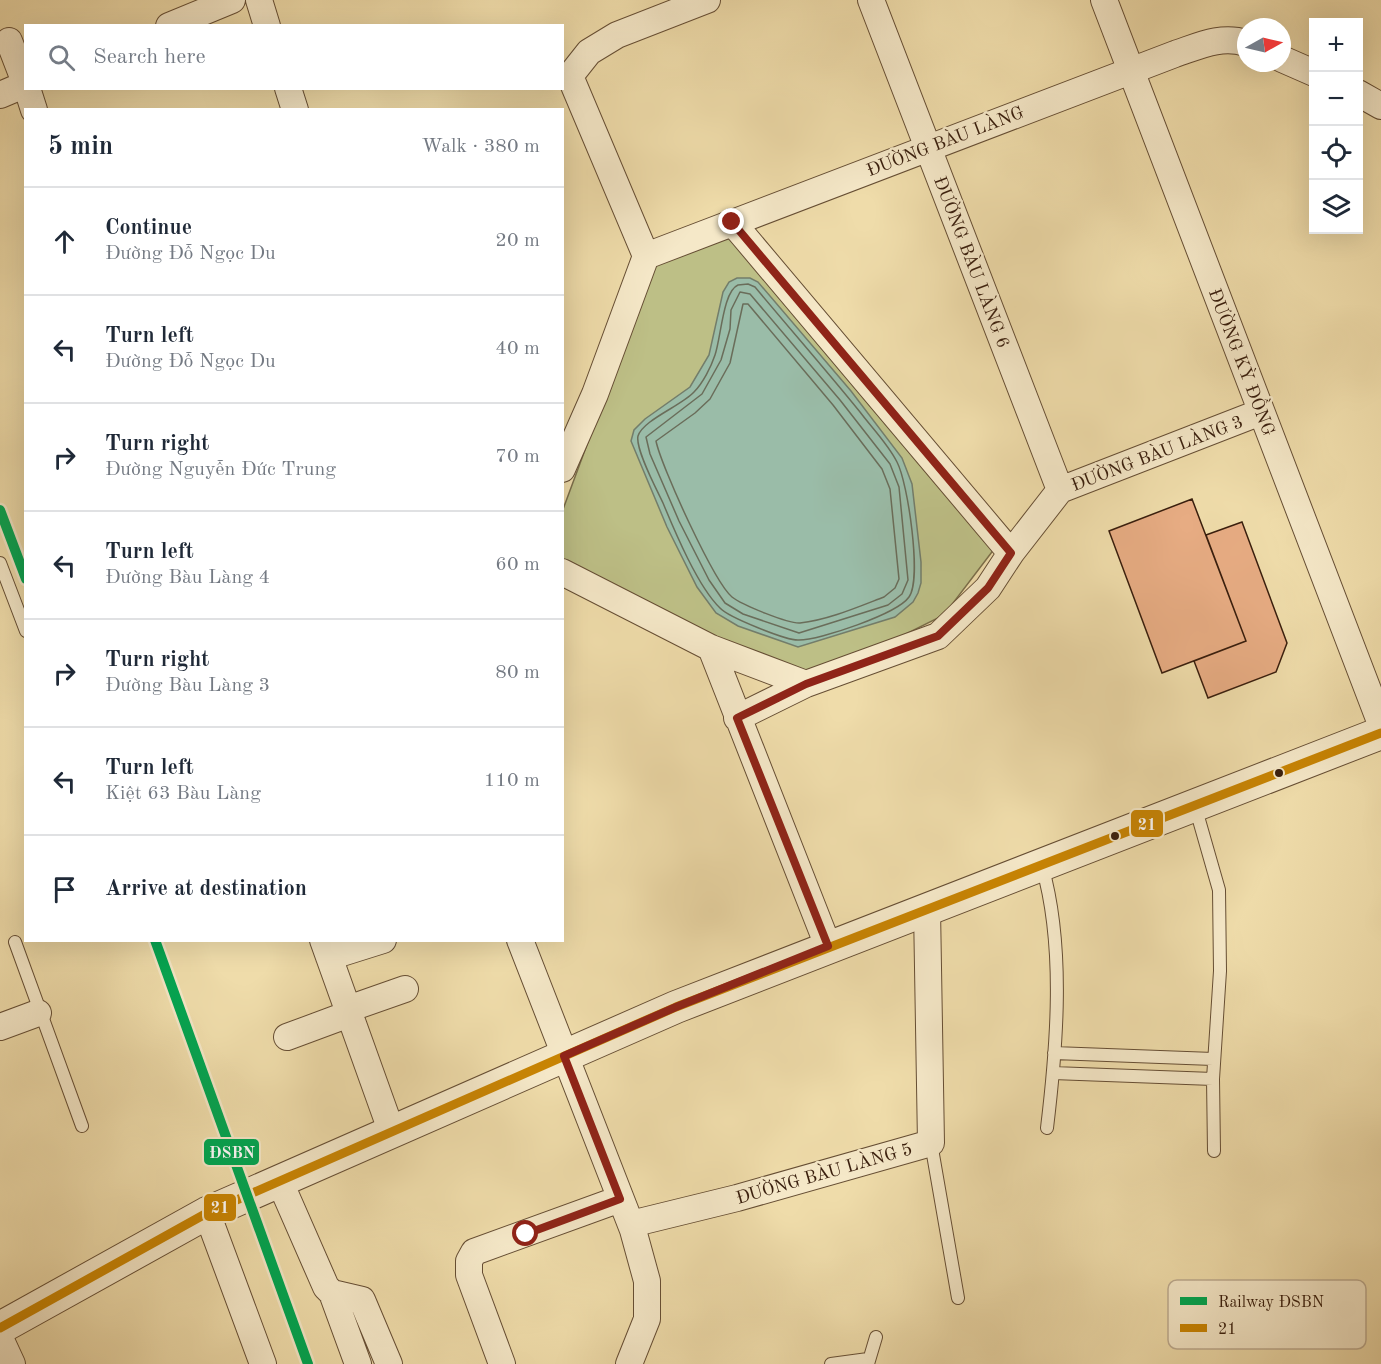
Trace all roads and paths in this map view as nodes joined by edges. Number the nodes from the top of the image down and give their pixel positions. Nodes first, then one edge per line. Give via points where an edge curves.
1 (232, 0) edge
2 (259, 0) edge
3 (707, 0) edge
4 (871, 0) edge
5 (1104, 0) edge
6 (174, 24) edge
7 (266, 24) edge
8 (1237, 40) edge
9 (9, 41) dead end
10 (1291, 63) edge
11 (1130, 70) junction
12 (1312, 72) edge
13 (24, 81) edge
14 (24, 87) edge
15 (27, 90) edge
16 (289, 90) edge
17 (0, 95) edge
18 (1363, 95) edge
19 (1381, 106) edge
20 (33, 108) edge
21 (295, 108) edge
22 (928, 149) junction
23 (732, 222) junction
24 (646, 256) junction
25 (1261, 412) junction
26 (564, 464) edge
27 (1060, 490) junction
28 (1011, 553) junction
29 (0, 563) edge
30 (564, 573) edge
31 (24, 626) edge
32 (711, 648) junction
33 (806, 684) junction
34 (737, 718) junction
35 (1381, 724) edge
36 (1381, 733) edge
37 (1195, 806) junction
38 (1042, 866) junction
39 (927, 909) junction
40 (15, 942) dead end
41 (370, 942) edge
42 (521, 942) edge
43 (828, 946) junction
44 (326, 949) edge
45 (405, 990) dead end
46 (349, 1012) junction
47 (38, 1013) junction
48 (0, 1028) edge
49 (287, 1037) dead end
50 (1054, 1053) junction
51 (564, 1056) junction
52 (1213, 1059) junction
53 (1053, 1073) junction
54 (1213, 1079) junction
55 (82, 1126) dead end
56 (1047, 1128) dead end
57 (391, 1130) junction
58 (931, 1143) junction
59 (1214, 1151) dead end
60 (280, 1182) junction
61 (620, 1199) junction
62 (207, 1213) junction
63 (630, 1224) junction
64 (332, 1293) junction
65 (957, 1298) dead end
66 (0, 1328) edge
67 (876, 1337) dead end
68 (0, 1338) edge
69 (868, 1361) edge
70 (12, 1364) edge
71 (263, 1364) edge
72 (358, 1364) edge
73 (389, 1364) edge
74 (502, 1364) edge
75 (629, 1364) edge
76 (831, 1364) edge

1 - 6 street
2 - 7 street
3 - 24 street via 617,35 589,52 570,76
4 - 22 street, ĐƯỜNG BÀU LÀNG 6
5 - 11 street, ĐƯỜNG KỲ ĐỒNG
8 - 11 street, ĐƯỜNG BÀU LÀNG via 1213,41
9 - 13 street
10 - 12 street
11 - 22 street, ĐƯỜNG BÀU LÀNG
11 - 25 street, ĐƯỜNG KỲ ĐỒNG
14 - 17 street
15 - 20 street
16 - 21 street
18 - 19 street
22 - 23 street, ĐƯỜNG BÀU LÀNG
22 - 27 street, ĐƯỜNG BÀU LÀNG 6
23 - 24 street, ĐƯỜNG BÀU LÀNG
23 - 28 street
24 - 26 street via 595,394
25 - 27 street, ĐƯỜNG BÀU LÀNG 3
25 - 35 street, ĐƯỜNG KỲ ĐỒNG
27 - 28 street, ĐƯỜNG BÀU LÀNG 3
28 - 33 street, ĐƯỜNG BÀU LÀNG 3 via 988,588 938,636
29 - 31 lane
30 - 32 street
32 - 33 street
32 - 34 street
33 - 34 street, ĐƯỜNG BÀU LÀNG 3
34 - 43 street
36 - 37 street
37 - 38 street
37 - 52 lane via 1219,890 1220,971
38 - 39 street
38 - 50 lane via 1052,898 1056,935
39 - 43 street
39 - 58 street, ĐƯỜNG BÀU LÀNG 5
40 - 47 lane
41 - 44 street
42 - 51 street
43 - 51 street
44 - 46 street
45 - 46 street
46 - 49 street
46 - 57 street
47 - 48 street
47 - 55 lane
50 - 52 lane
50 - 53 lane
51 - 57 street
51 - 61 street
52 - 54 lane
53 - 54 lane
53 - 56 lane
54 - 59 lane
57 - 60 street
58 - 63 street, ĐƯỜNG BÀU LÀNG 5
58 - 65 lane
60 - 62 street
60 - 64 street via 321,1279
61 - 63 street
61 - 74 street via 474,1252 469,1275
62 - 66 street
62 - 71 street
63 - 75 street via 647,1281 647,1319
64 - 72 street
64 - 73 street via 362,1300
67 - 69 lane
68 - 70 street
69 - 76 lane

